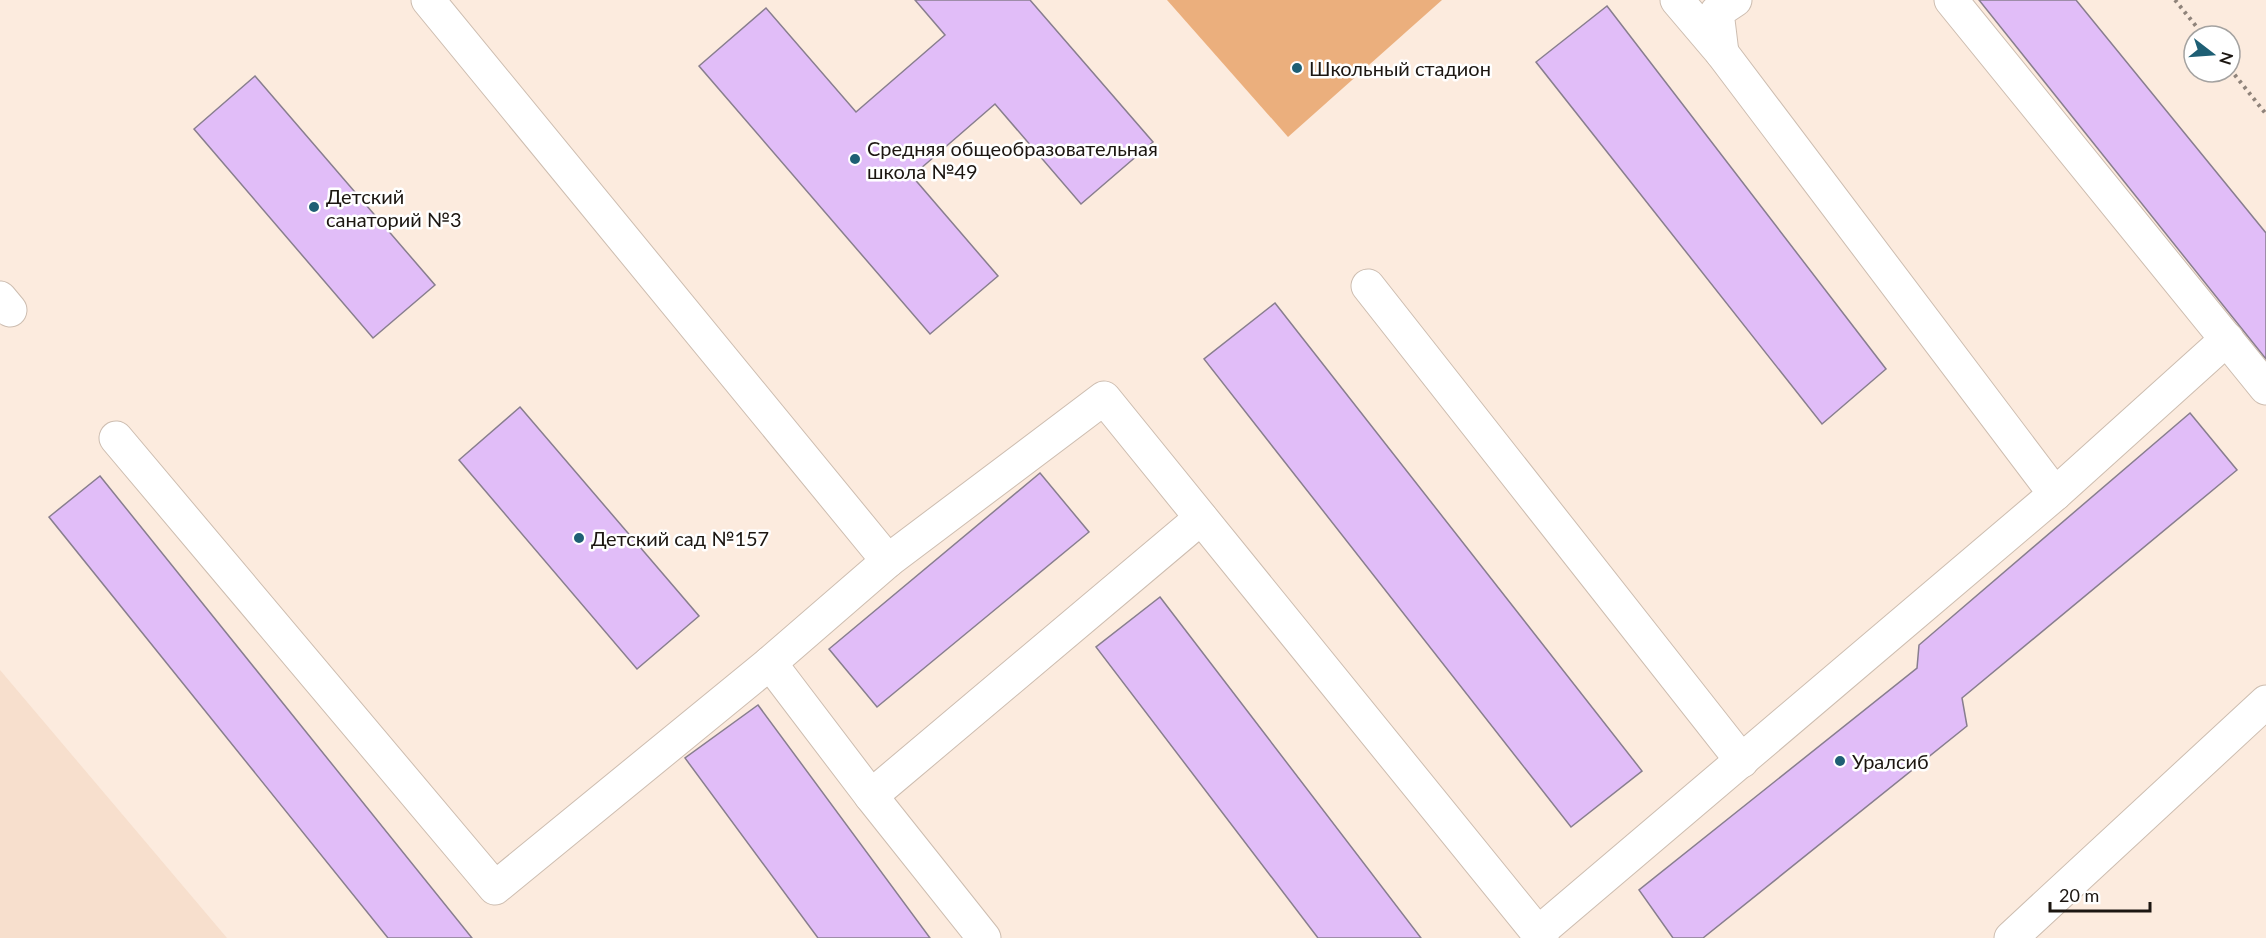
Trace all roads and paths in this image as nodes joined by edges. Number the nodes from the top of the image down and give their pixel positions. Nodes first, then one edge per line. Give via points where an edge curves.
1 (428, 0) edge
2 (1677, 0) edge
3 (1735, 0) edge
4 (1951, 0) edge
5 (2175, 0) edge
6 (2194, 24) edge
7 (1722, 53) junction
8 (2242, 84) edge
9 (2266, 114) edge
10 (1368, 286) dead end
11 (2227, 339) junction
12 (2266, 388) edge
13 (116, 438) dead end
14 (2055, 494) junction
15 (1202, 518) junction
16 (888, 561) junction
17 (770, 663) junction
18 (2266, 702) edge
19 (1742, 760) junction
20 (871, 796) junction
21 (1540, 936) edge
22 (984, 938) edge
23 (2011, 938) edge

1 - 16 street
2 - 7 street
3 - 7 street via 1717,12
4 - 11 street
5 - 6 path
7 - 14 street
8 - 9 path
10 - 19 street
11 - 12 street
11 - 14 street
13 - 17 street via 495,888
14 - 19 street
15 - 16 street via 1104,398
15 - 20 street
15 - 21 street
16 - 17 street
17 - 20 street
18 - 23 street
19 - 21 street
20 - 22 street

